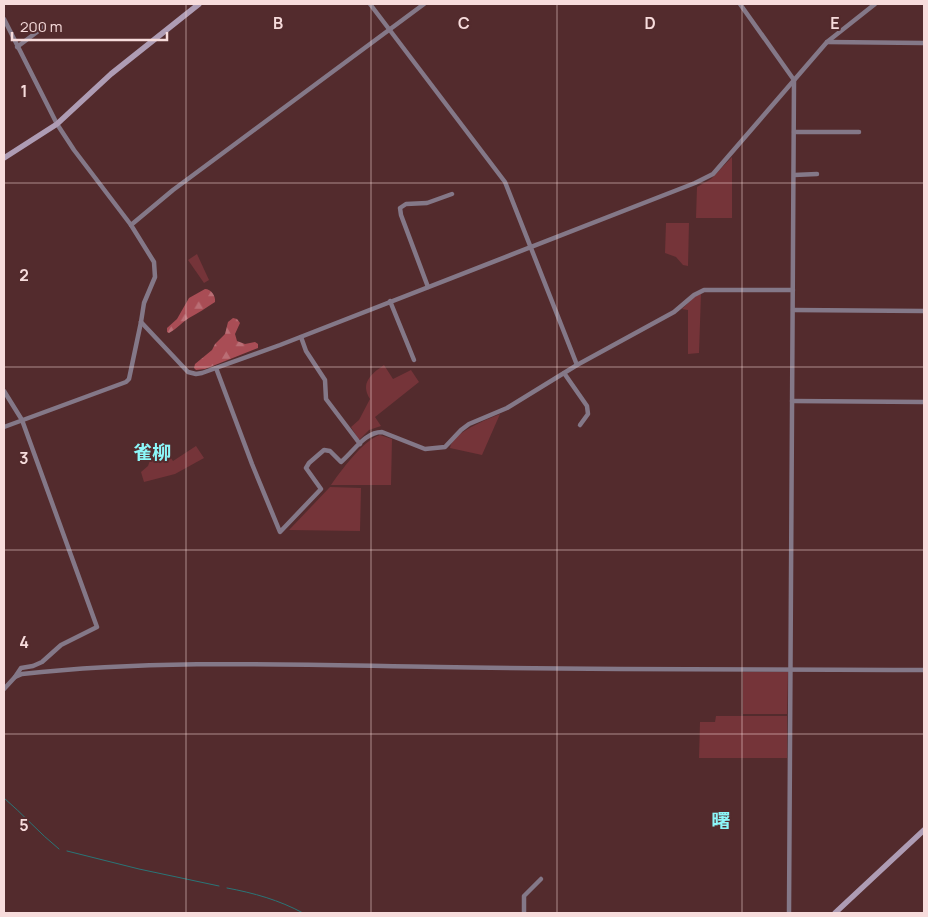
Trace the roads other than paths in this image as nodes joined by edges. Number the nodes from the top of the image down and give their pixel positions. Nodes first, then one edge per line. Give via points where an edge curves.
1 (199, 4) edge
2 (370, 4) edge
3 (424, 4) edge
4 (740, 4) edge
5 (875, 4) edge
6 (4, 19) edge
7 (45, 26) dead end
8 (390, 30) junction
9 (828, 42) junction
10 (924, 43) edge
11 (17, 47) junction
12 (794, 80) junction
13 (57, 124) junction
14 (794, 132) junction
15 (859, 132) dead end
16 (4, 158) edge
17 (818, 174) dead end
18 (794, 175) junction
19 (452, 194) dead end
20 (131, 225) junction
21 (530, 246) junction
22 (428, 286) junction
23 (793, 290) junction
24 (390, 301) junction
25 (793, 310) junction
26 (924, 311) edge
27 (141, 322) junction
28 (301, 337) junction
29 (414, 360) dead end
30 (577, 365) junction
31 (216, 368) junction
32 (564, 374) junction
33 (4, 391) edge
34 (792, 401) junction
35 (924, 402) edge
36 (22, 420) junction
37 (580, 425) dead end
38 (4, 427) edge
39 (360, 444) junction
40 (791, 668) junction
41 (924, 670) edge
42 (15, 677) junction
43 (4, 689) edge
44 (924, 830) edge
45 (541, 879) dead end
46 (524, 913) edge
47 (790, 913) edge
48 (836, 913) edge

1 - 13 street via 111,74
2 - 8 street
3 - 8 street
4 - 12 street
5 - 9 street
6 - 11 street
7 - 11 street
8 - 20 street
8 - 21 street via 505,182
9 - 10 street
9 - 12 street
11 - 13 street
12 - 14 street
12 - 21 street via 713,174
13 - 16 street
13 - 20 street
14 - 15 street
14 - 18 street
17 - 18 street
18 - 23 street
19 - 22 street via 427,204 406,204 400,208
20 - 27 street via 154,262 155,277 144,303
21 - 22 street
21 - 30 street
22 - 24 street
23 - 25 street
23 - 30 street via 704,290 674,312
24 - 28 street
24 - 29 street
25 - 26 street
25 - 34 street
27 - 31 street via 188,372 196,374
27 - 36 street via 126,382
28 - 31 street
28 - 39 street via 325,380 326,399
30 - 32 street
31 - 39 street via 280,532 321,490 306,471 309,463 328,449 341,462
32 - 37 street via 587,406 588,414
32 - 39 street via 507,408 469,424 445,447 425,449 382,432 369,435
33 - 36 street
34 - 35 street
34 - 40 street
36 - 38 street
36 - 42 street via 97,627 61,645 42,662 21,668
40 - 41 street
40 - 42 street via 228,664 55,670
40 - 47 street
42 - 43 street
44 - 48 street
45 - 46 street via 524,896

